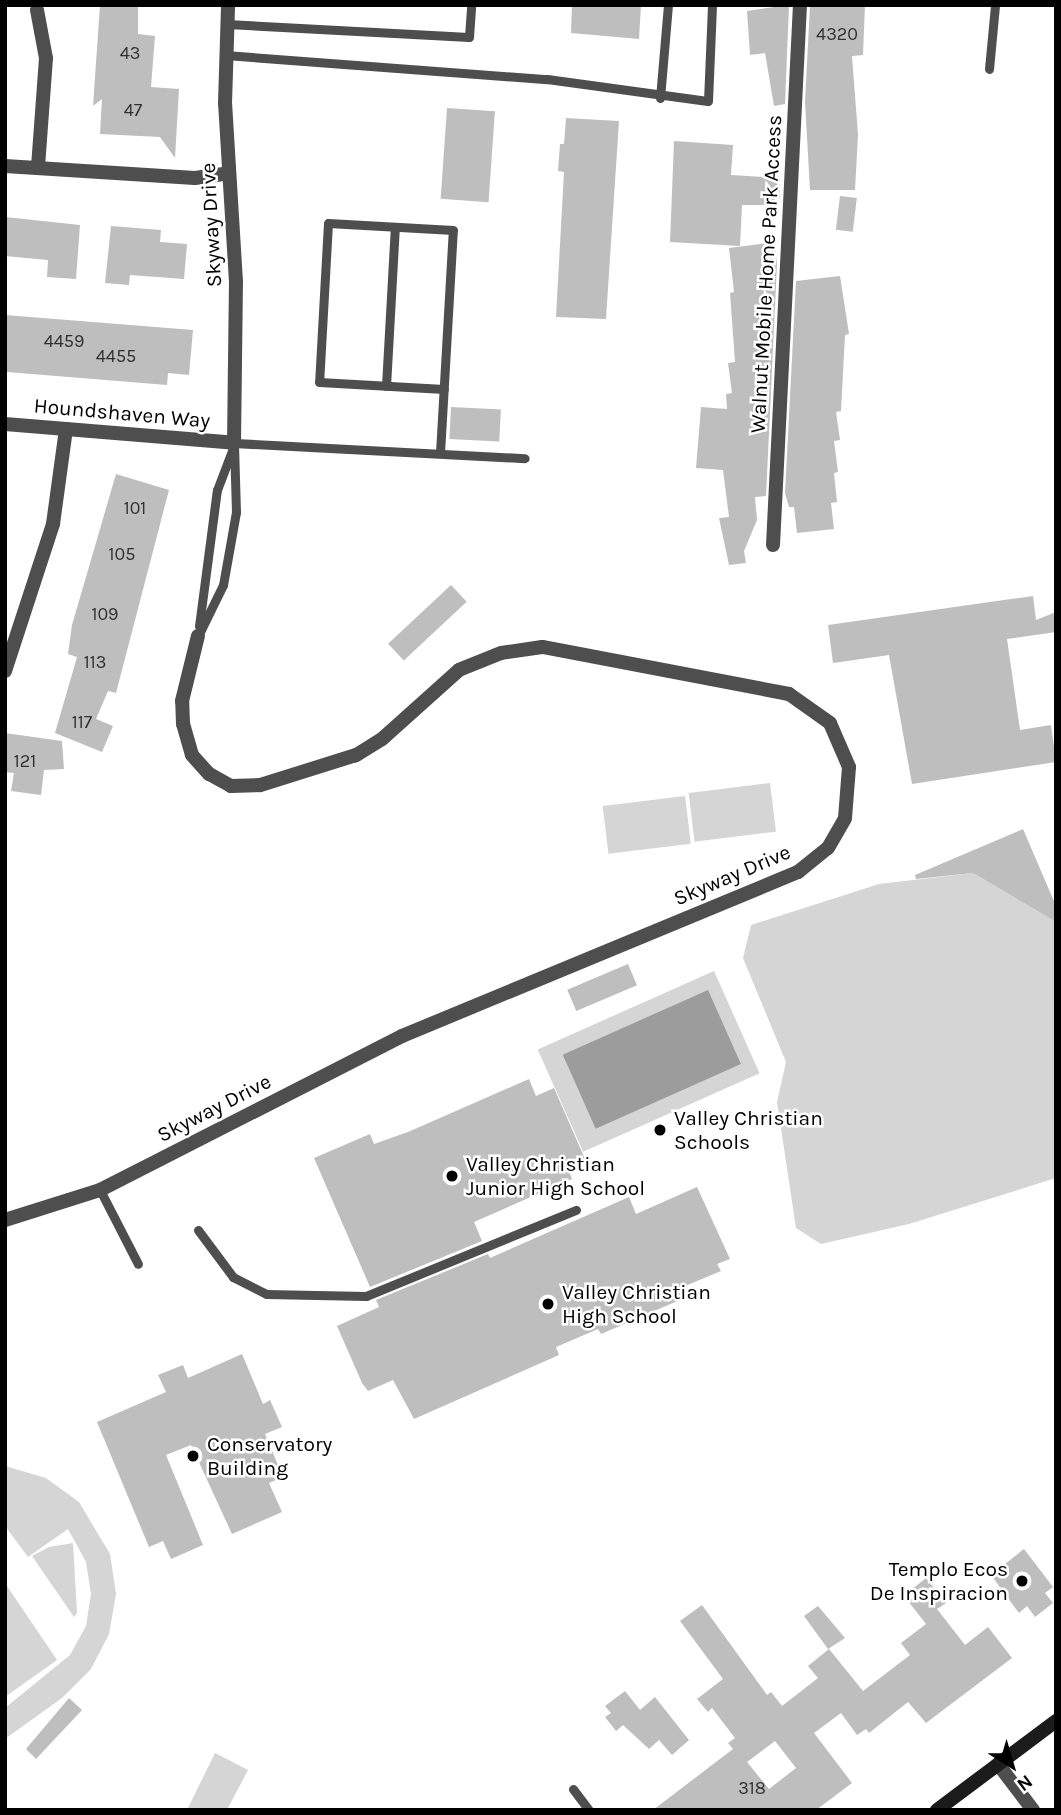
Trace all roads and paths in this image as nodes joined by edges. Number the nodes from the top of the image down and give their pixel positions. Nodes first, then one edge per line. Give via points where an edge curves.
1 (228, 5) edge
2 (471, 5) edge
3 (668, 5) edge
4 (712, 5) edge
5 (800, 5) edge
6 (995, 5) edge
7 (37, 10) dead end
8 (226, 24) junction
9 (225, 55) junction
10 (989, 69) dead end
11 (660, 98) junction
12 (5, 166) edge
13 (38, 168) junction
14 (229, 173) junction
15 (395, 227) junction
16 (386, 386) junction
17 (444, 388) junction
18 (5, 425) edge
19 (66, 429) junction
20 (234, 443) junction
21 (440, 453) junction
22 (526, 458) dead end
23 (774, 545) dead end
24 (198, 636) junction
25 (5, 671) edge
26 (100, 1190) junction
27 (576, 1210) dead end
28 (5, 1220) edge
29 (198, 1230) dead end
30 (138, 1264) dead end
31 (1056, 1721) edge
32 (998, 1764) junction
33 (573, 1789) dead end
34 (589, 1810) edge
35 (937, 1810) edge
36 (1033, 1810) edge

1 - 8 street, Skyway Drive
2 - 8 lane via 470,37
3 - 11 lane
4 - 11 lane via 708,102
5 - 23 street, Walnut Mobile Home Park Access
6 - 10 lane
7 - 13 street via 46,58
8 - 9 street, Skyway Drive
9 - 11 lane via 547,79
9 - 14 street, Skyway Drive
12 - 13 street
13 - 14 street via 195,178
14 - 20 street, Skyway Drive via 236,282
15 - 16 lane
15 - 16 lane via 328,223 320,382
15 - 17 lane via 453,230
16 - 17 lane
17 - 21 lane
18 - 19 street, Houndshaven Way
19 - 20 street, Houndshaven Way
19 - 25 street via 53,524
20 - 21 lane
20 - 24 lane, Skyway Drive via 217,490
20 - 24 lane, Skyway Drive via 236,512 223,585
21 - 22 lane
24 - 26 street, Skyway Drive via 182,701 183,724 192,755 208,774 231,786 260,785 356,755 382,739 459,670 500,653 542,648 789,694 830,723 849,766 845,818 828,848 798,872 402,1036
26 - 28 street, Skyway Drive
26 - 30 lane
27 - 29 lane via 366,1296 266,1294 233,1277
31 - 32 main road
32 - 35 main road
32 - 36 street
33 - 34 lane

